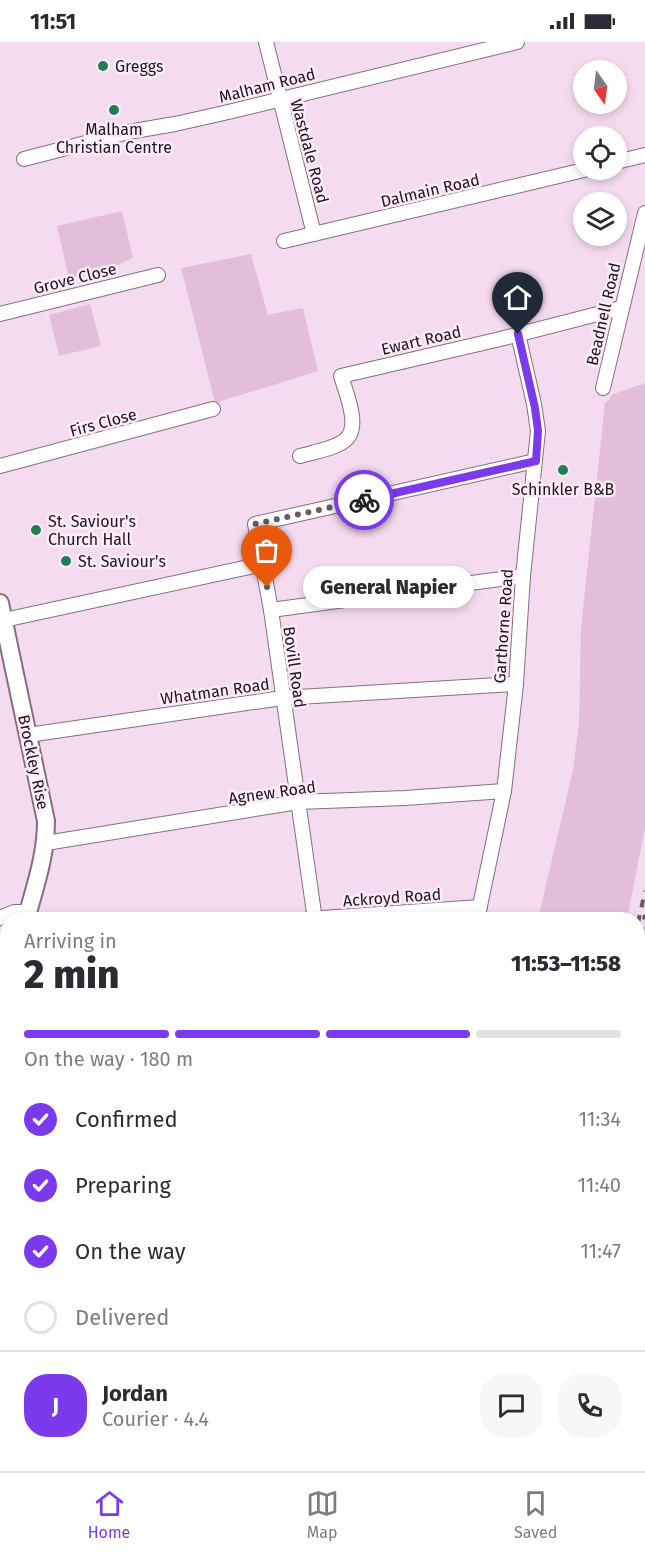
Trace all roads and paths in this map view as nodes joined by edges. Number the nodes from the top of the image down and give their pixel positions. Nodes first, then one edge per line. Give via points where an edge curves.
1 (266, 42) edge
2 (517, 42) edge
3 (279, 99) junction
4 (645, 155) edge
5 (24, 159) dead end
6 (627, 159) edge
7 (573, 173) edge
8 (645, 213) edge
9 (314, 234) junction
10 (284, 242) dead end
11 (158, 275) dead end
12 (621, 308) junction
13 (0, 314) edge
14 (518, 334) junction
15 (603, 388) dead end
16 (213, 409) dead end
17 (300, 456) dead end
18 (536, 461) junction
19 (0, 466) edge
20 (263, 564) junction
21 (523, 576) junction
22 (0, 603) edge
23 (271, 610) junction
24 (4, 620) junction
25 (4, 643) edge
26 (516, 684) junction
27 (282, 699) junction
28 (28, 735) junction
29 (504, 791) junction
30 (298, 802) junction
31 (46, 843) junction
32 (28, 912) edge
33 (311, 912) edge
34 (479, 912) edge

1 - 3 street, Wastdale Road
2 - 3 street, Malham Road
3 - 5 street, Malham Road
3 - 9 street, Wastdale Road
4 - 6 street
7 - 9 street, Dalmain Road
8 - 12 street, Beadnell Road
9 - 10 street, Dalmain Road
11 - 13 street, Grove Close
12 - 14 street, Ewart Road
12 - 15 street, Beadnell Road
14 - 17 street, Ewart Road via 341,376 354,424 352,434 344,442
14 - 18 street, Garthorne Road via 535,408
16 - 19 street, Firs Close
18 - 20 street, Bovill Road via 255,524
18 - 21 street, Garthorne Road
20 - 23 street, Bovill Road
20 - 24 street
21 - 23 street
21 - 26 street, Garthorne Road
22 - 24 main road, Brockley Rise
23 - 27 street, Bovill Road
24 - 25 main road, Brockley Rise
25 - 28 main road, Brockley Rise
26 - 27 street, Whatman Road
26 - 29 street, Garthorne Road
27 - 28 street, Whatman Road
27 - 30 street, Bovill Road
28 - 31 main road, Brockley Rise via 46,821
29 - 30 street, Agnew Road
29 - 34 street, Garthorne Road
30 - 31 street, Agnew Road
30 - 33 street, Bovill Road
31 - 32 main road, Brockley Rise

